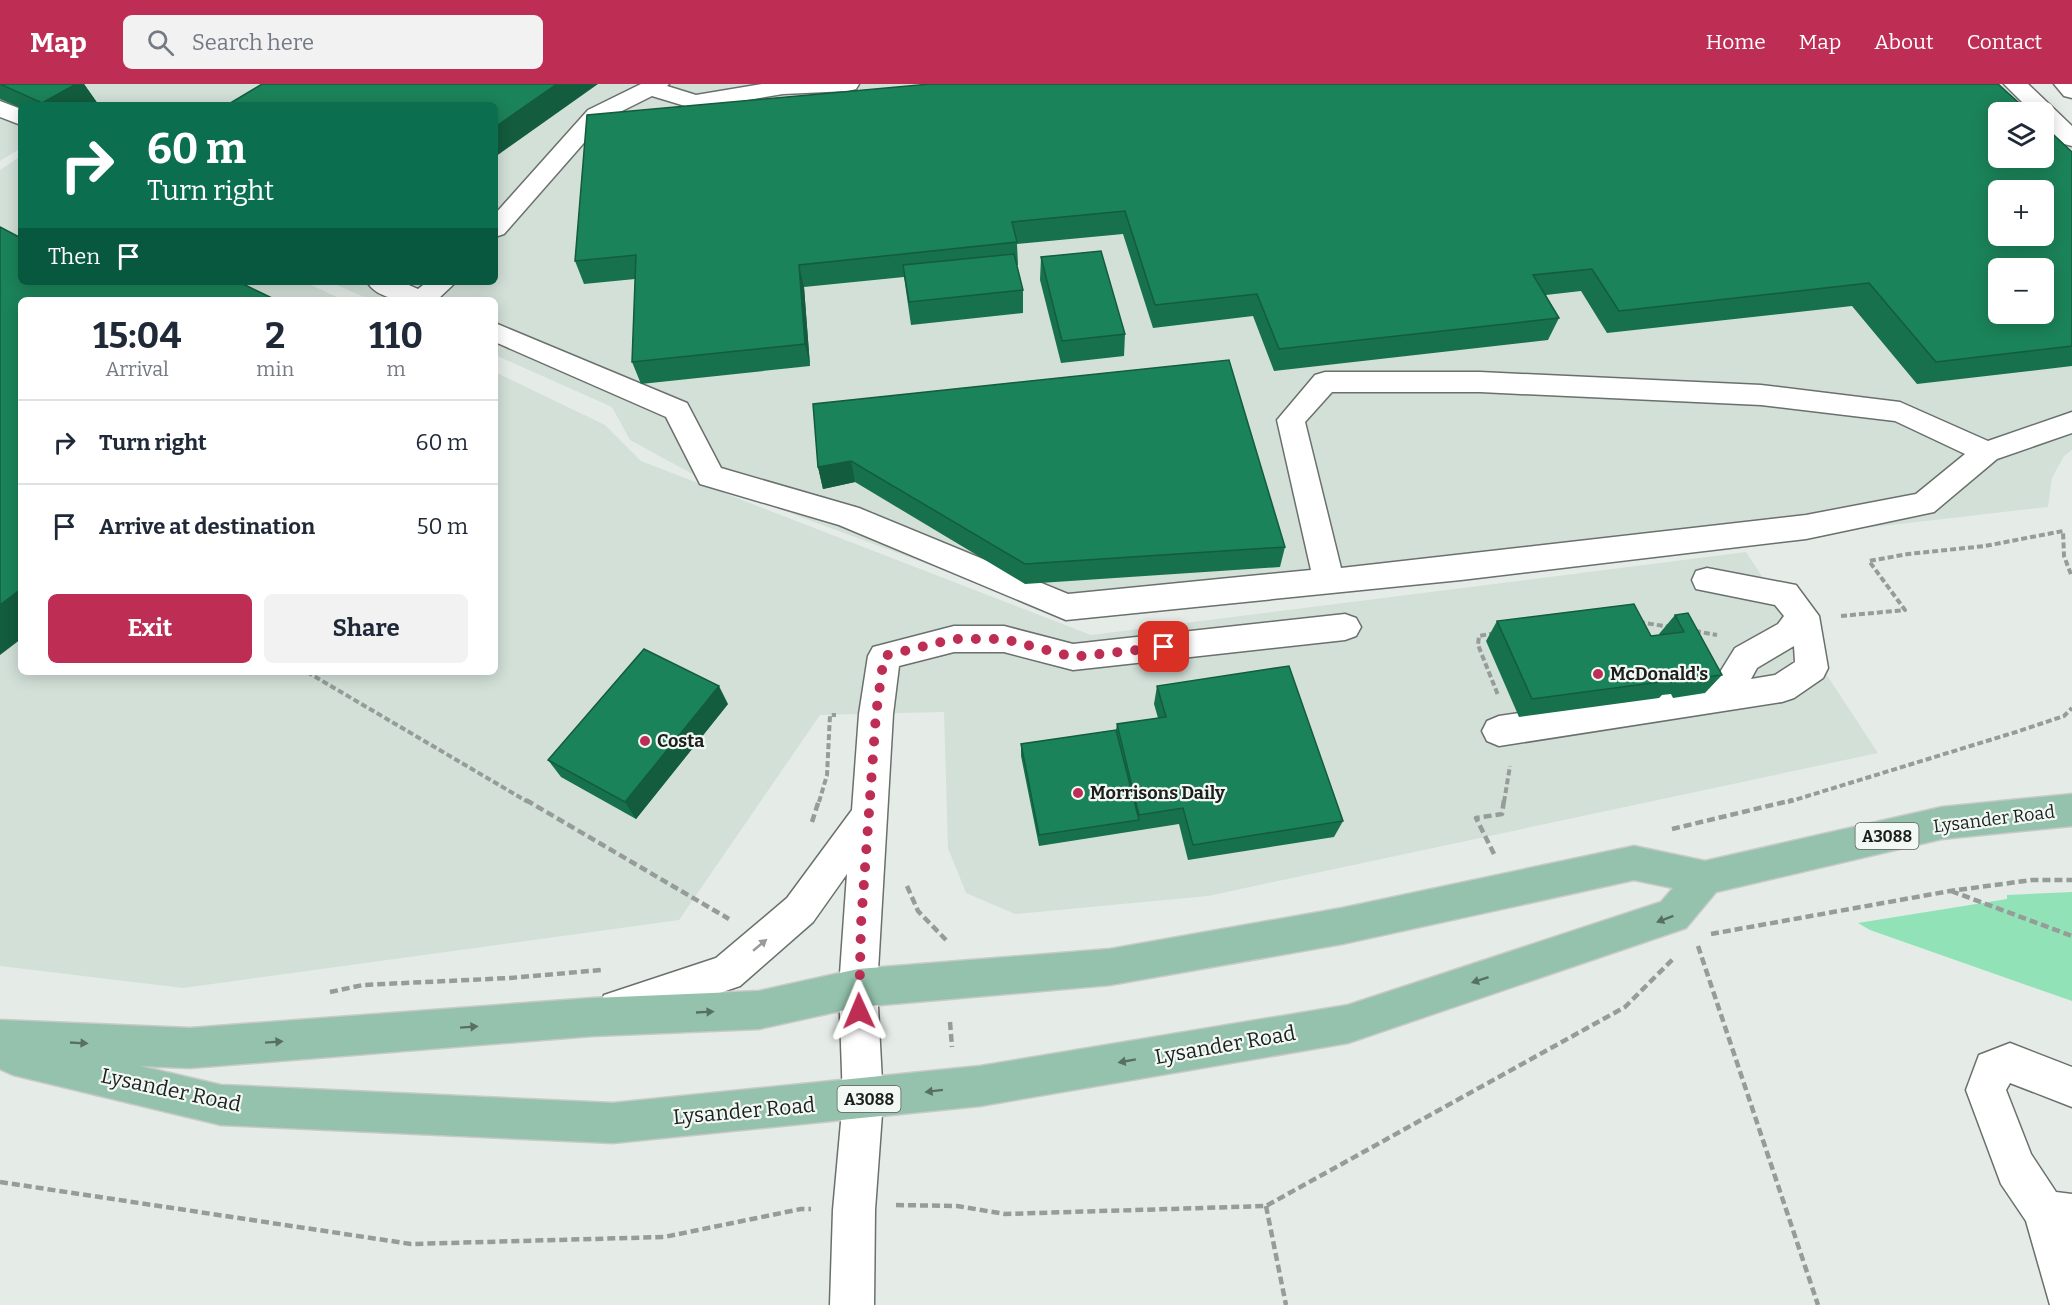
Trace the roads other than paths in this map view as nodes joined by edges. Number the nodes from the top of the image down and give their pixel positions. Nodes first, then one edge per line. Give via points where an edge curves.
1 (840, 84) edge
2 (848, 84) edge
3 (2065, 84) edge
4 (654, 86) edge
5 (2006, 87) edge
6 (2072, 91) edge
7 (2015, 102) edge
8 (0, 108) edge
9 (18, 117) edge
10 (2072, 139) edge
11 (2054, 142) edge
12 (2072, 159) edge
13 (498, 226) edge
14 (387, 285) edge
15 (439, 285) edge
16 (413, 297) edge
17 (424, 297) edge
18 (498, 333) edge
19 (2072, 422) edge
20 (1987, 452) junction
21 (1707, 580) dead end
22 (1329, 581) junction
23 (1803, 616) junction
24 (1345, 627) dead end
25 (1722, 697) junction
26 (1505, 744) road end
27 (2072, 810) edge
28 (869, 814) junction
29 (1705, 878) junction
30 (858, 988) junction
31 (593, 1017) junction
32 (0, 1040) edge
33 (0, 1052) edge
34 (2072, 1087) edge
35 (863, 1100) junction
36 (2058, 1213) edge
37 (852, 1305) edge
38 (2072, 1305) edge

1 - 2 street
1 - 4 street via 783,87 695,102
3 - 6 street
4 - 13 street via 596,115
5 - 7 street
5 - 10 street
8 - 9 street
11 - 12 street
14 - 16 street
15 - 17 street
18 - 22 street via 677,410 710,476 848,516 1066,607
19 - 20 street
20 - 22 street via 1924,504 1806,527
20 - 22 street via 1900,412 1761,396 1480,382 1325,382 1291,420
21 - 23 street via 1785,594
23 - 25 street via 1789,633 1746,658
23 - 25 street via 1812,668 1782,688
24 - 28 street via 1073,657 1004,639 954,639 884,656
25 - 26 street
27 - 29 main road, Lysander Road / A3088 via 1942,823
28 - 30 street
31 -> 28 street via 727,973 800,910
29 - 30 main road, Lysander Road / A3088 via 1634,863 1342,926 1110,967
29 -> 35 main road, Lysander Road / A3088 via 1673,916 1348,1024 980,1086
31 -> 30 main road, Lysander Road / A3088 via 759,1010
30 - 35 street
32 -> 31 main road, Lysander Road / A3088 via 190,1048
33 - 35 main road, Lysander Road / A3088 via 221,1105 613,1123
34 - 36 street via 2010,1063 1993,1070 1986,1090 2016,1169
35 - 37 street via 854,1210
36 - 38 street

